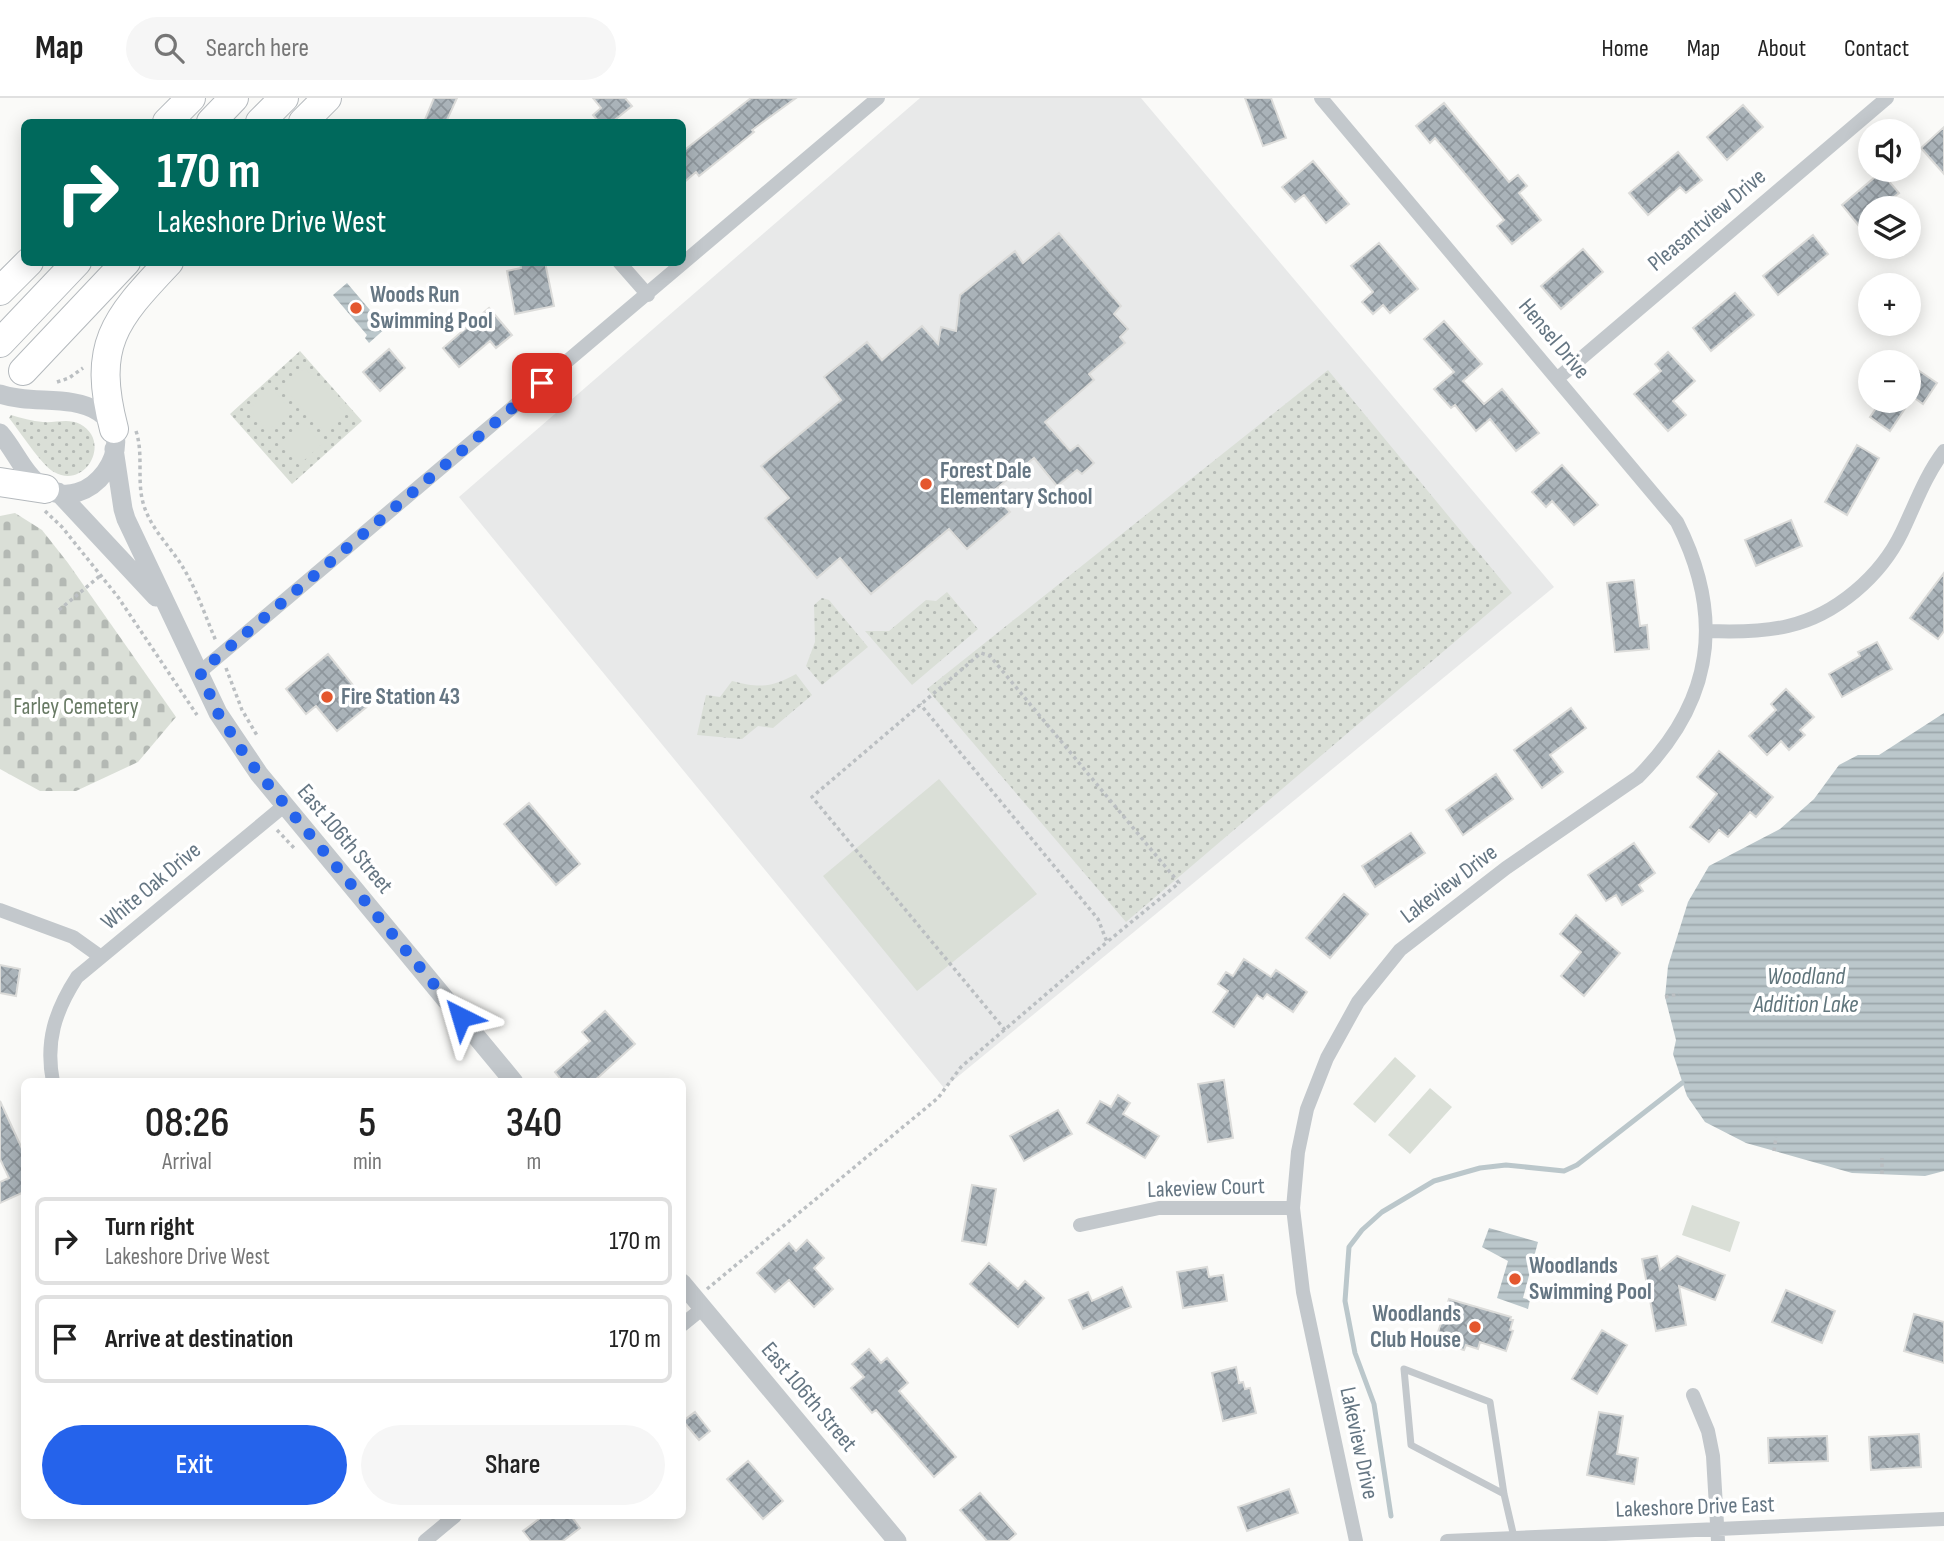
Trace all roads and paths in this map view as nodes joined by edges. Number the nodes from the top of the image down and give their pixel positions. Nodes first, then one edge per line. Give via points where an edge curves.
1 (191, 98) edge
2 (234, 98) edge
3 (284, 98) edge
4 (327, 98) edge
5 (1321, 98) edge
6 (1887, 98) edge
7 (873, 99) edge
8 (170, 119) edge
9 (214, 119) edge
10 (263, 119) edge
11 (306, 119) edge
12 (686, 262) edge
13 (25, 266) edge
14 (73, 266) edge
15 (122, 266) edge
16 (165, 266) edge
17 (623, 266) edge
18 (681, 266) edge
19 (0, 291) edge
20 (648, 295) junction
21 (0, 343) edge
22 (23, 371) dead end
23 (1558, 378) junction
24 (0, 394) edge
25 (0, 433) edge
26 (121, 435) junction
27 (1944, 451) edge
28 (0, 482) edge
29 (52, 491) junction
30 (101, 575) dead end
31 (167, 608) junction
32 (59, 610) dead end
33 (1708, 631) junction
34 (221, 655) junction
35 (200, 672) junction
36 (920, 704) junction
37 (263, 744) dead end
38 (285, 805) junction
39 (0, 910) edge
40 (1107, 943) junction
41 (101, 957) junction
42 (1679, 994) dead end
43 (1665, 997) dead end
44 (1005, 1030) junction
45 (52, 1078) edge
46 (511, 1078) edge
47 (1776, 1137) dead end
48 (1774, 1151) dead end
49 (1882, 1158) dead end
50 (1882, 1174) dead end
51 (1293, 1208) junction
52 (1080, 1225) dead end
53 (686, 1288) edge
54 (705, 1310) junction
55 (686, 1322) edge
56 (1693, 1395) dead end
57 (1504, 1494) junction
58 (452, 1519) edge
59 (1944, 1519) edge
60 (1717, 1535) edge
61 (1514, 1537) junction
62 (425, 1541) edge
63 (897, 1541) edge
64 (1356, 1541) edge
65 (1447, 1541) edge

1 - 8 highway
2 - 9 highway
3 - 10 highway
4 - 11 highway
5 - 23 street, Hensel Drive
6 - 23 street, Pleasantview Drive
7 - 12 street
13 - 19 highway
14 - 21 highway
15 - 22 highway
16 - 26 highway via 128,307 113,335 105,368 107,404
17 - 20 street
18 - 20 street
20 - 34 street
23 - 33 street, Hensel Drive via 1677,522 1703,590
24 - 26 street via 89,406
25 - 29 street, East 106th Street via 25,469
26 - 29 street via 100,480 82,491
26 - 31 street, East 106th Street via 122,509
26 - 34 path via 139,440 145,508 188,576
27 - 33 street via 1883,563 1851,594 1826,611 1789,626
28 - 29 highway
29 - 31 street, East 106th Street
30 - 32 path
31 - 35 street, East 106th Street
33 - 51 street, Lakeview Drive via 1695,693 1681,724 1654,762 1638,778 1430,925 1400,950 1358,1002 1327,1058 1307,1109
34 - 35 street
34 - 37 path via 242,710
35 - 38 street, East 106th Street via 231,735
36 - 40 path via 1098,919
36 - 40 path via 981,653 990,656 1179,883
36 - 44 path via 812,797
38 - 41 street, White Oak Drive
38 - 46 street, East 106th Street
39 - 41 street, White Oak Drive via 73,937
40 - 44 path
41 - 45 street via 77,977 55,1018
42 - 43 path
44 - 54 path via 961,1067 938,1098 706,1290
47 - 48 path
49 - 50 path
51 - 52 street, Lakeview Court via 1159,1208
51 - 64 street, Lakeview Drive via 1303,1292
53 - 54 street, East 106th Street
54 - 55 street
54 - 63 street, East 106th Street
56 - 60 street via 1713,1456
57 - 57 lane via 1490,1402 1404,1369 1411,1445
57 - 61 lane
58 - 62 street
59 - 60 street, Lakeshore Drive East
60 - 61 street, Lakeshore Drive East
61 - 65 street, Lakeshore Drive East

